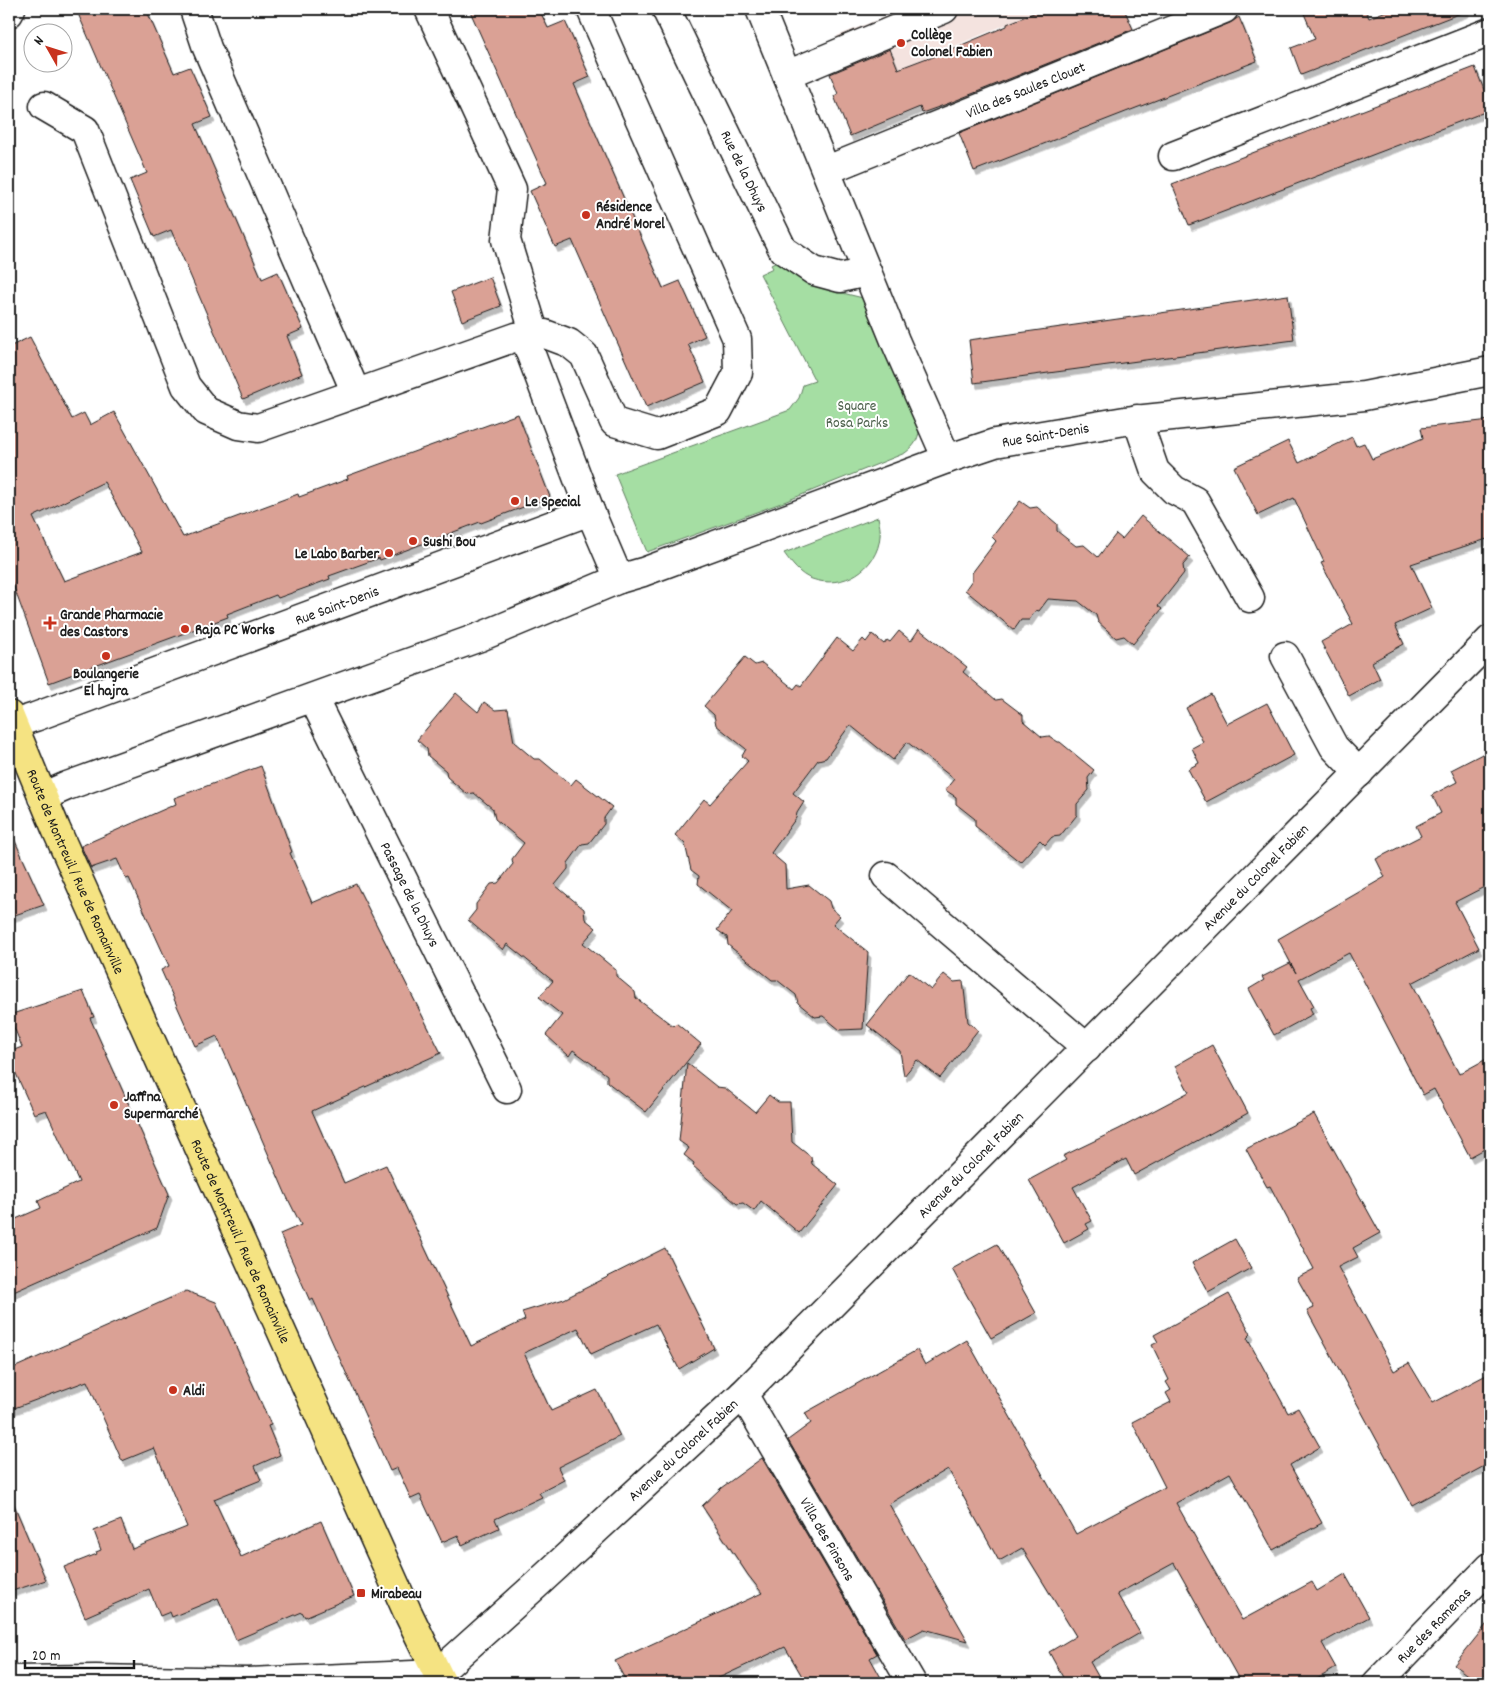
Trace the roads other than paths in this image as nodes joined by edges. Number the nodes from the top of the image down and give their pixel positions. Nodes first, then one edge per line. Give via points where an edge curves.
1 (12, 9) edge
2 (194, 9) edge
3 (429, 9) edge
4 (590, 9) edge
5 (666, 9) edge
6 (760, 9) edge
7 (944, 9) edge
8 (1224, 9) edge
9 (9, 13) edge
10 (1490, 32) edge
11 (787, 74) junction
12 (44, 106) dead end
13 (1173, 156) dead end
14 (827, 170) junction
15 (867, 272) junction
16 (530, 336) junction
17 (1490, 371) edge
18 (356, 393) junction
19 (1137, 419) junction
20 (947, 459) junction
21 (590, 511) junction
22 (619, 579) junction
23 (1250, 598) dead end
24 (1490, 640) edge
25 (1285, 656) dead end
26 (313, 698) junction
27 (11, 719) edge
28 (1359, 773) junction
29 (42, 797) junction
30 (886, 876) dead end
31 (1086, 1048) junction
32 (507, 1089) dead end
33 (743, 1394) junction
34 (1490, 1567) edge
35 (439, 1678) edge
36 (9, 1680) edge
37 (912, 1683) edge
38 (1377, 1683) edge

1 - 9 street
2 - 18 street via 207,48
3 - 16 street via 512,189 506,240
4 - 16 street via 736,338 738,373 718,411 658,435 614,422 584,355 569,343 545,334
5 - 15 street, Rue de la Dhuys via 783,250 814,271 840,278
6 - 11 street
7 - 11 street
8 - 14 street, Villa des Saules Clouet
10 - 13 street
11 - 14 street
12 - 18 street via 85,130 186,386 206,411 238,425 258,428
14 - 15 street
15 - 20 street
16 - 18 street via 516,337
16 - 21 street
17 - 19 street, Rue Saint-Denis via 1364,396
19 - 20 street, Rue Saint-Denis via 995,443
19 - 23 street via 1155,471 1174,490 1195,501
20 - 22 street, Rue Saint-Denis
21 - 22 street
21 - 27 street, Rue Saint-Denis via 54,710
22 - 26 street, Rue Saint-Denis via 480,638
24 - 28 street, Avenue du Colonel Fabien
25 - 28 street via 1334,747
26 - 29 street, Rue Saint-Denis
26 - 32 street, Passage de la Dhuys
27 - 29 main road, Route de Montreuil / Rue de Romainville
28 - 31 street, Avenue du Colonel Fabien
29 - 35 main road, Route de Montreuil / Rue de Romainville
30 - 31 street
31 - 33 street, Avenue du Colonel Fabien
33 - 35 street, Avenue du Colonel Fabien
33 - 37 street, Villa des Pinsons
34 - 38 street, Rue des Ramenas
35 - 36 street via 247,1682

